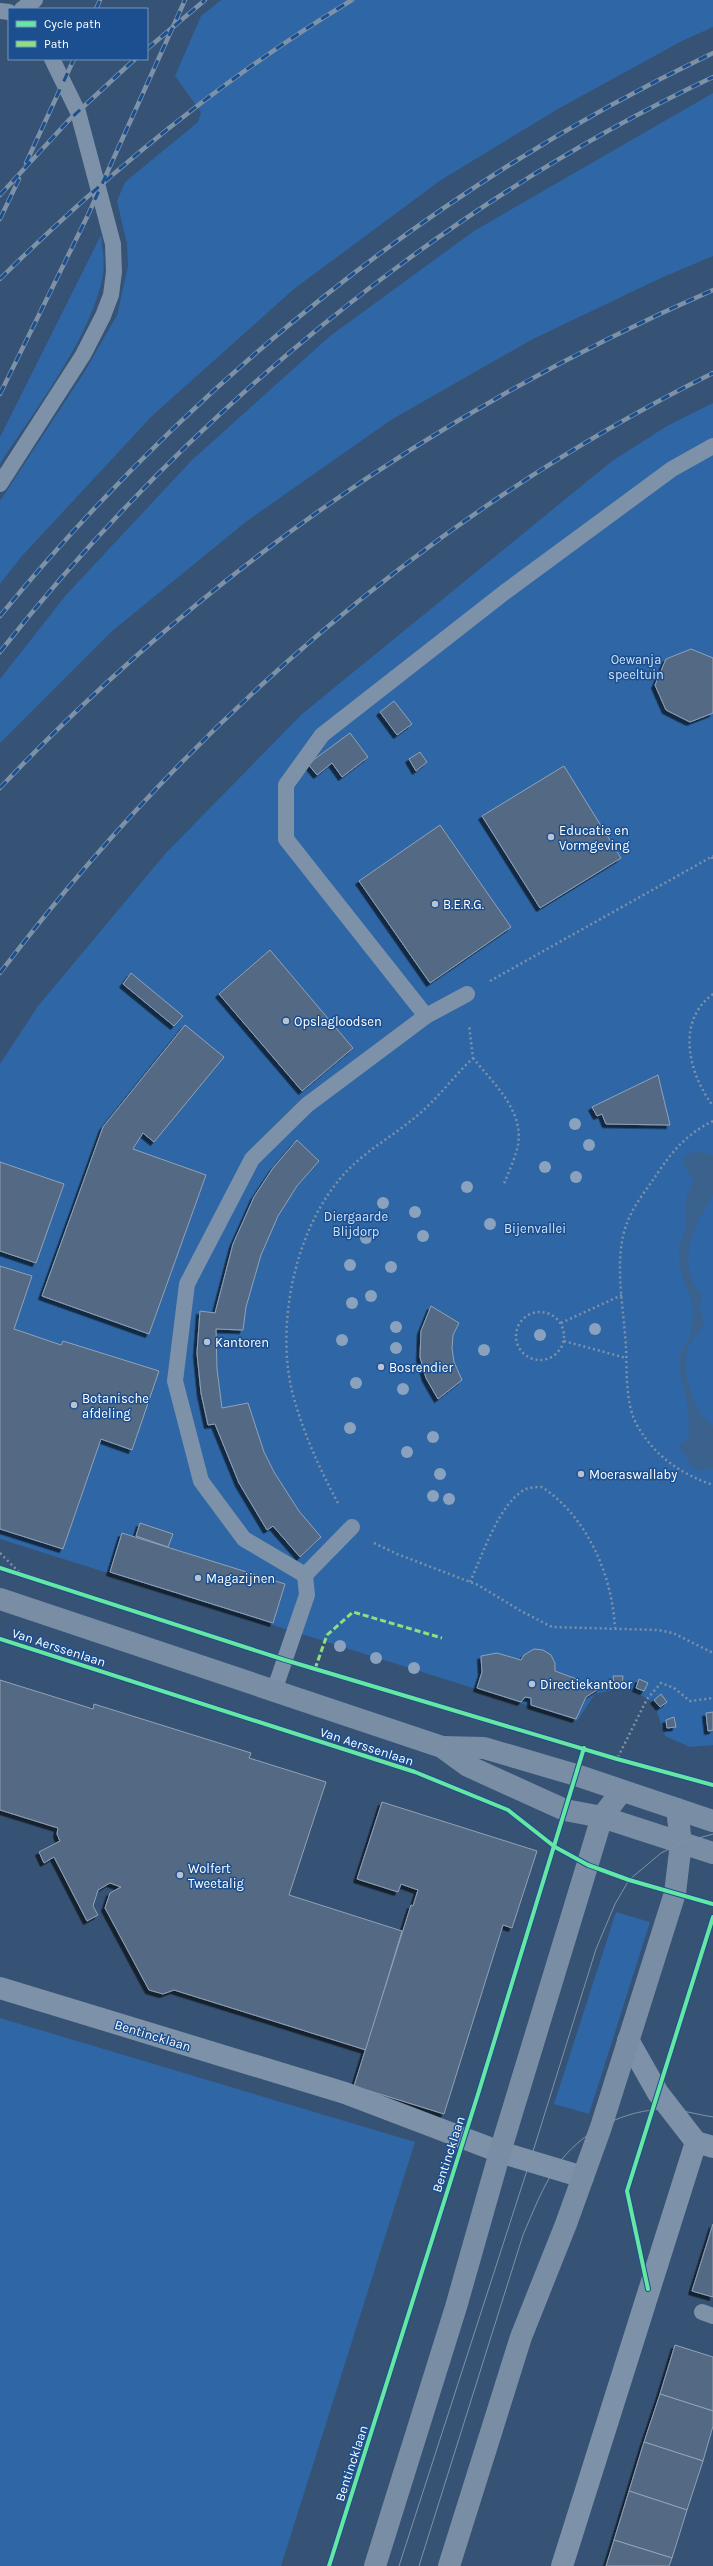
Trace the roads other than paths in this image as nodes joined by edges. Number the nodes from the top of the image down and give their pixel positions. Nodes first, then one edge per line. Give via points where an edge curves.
1 (35, 0) edge
2 (23, 8) edge
3 (52, 60) edge
4 (713, 446) edge
5 (0, 484) edge
6 (467, 994) road end
7 (426, 1016) junction
8 (352, 1527) road end
9 (305, 1575) junction
10 (0, 1599) edge
11 (274, 1691) junction
12 (442, 1748) junction
13 (621, 1792) junction
14 (677, 1809) junction
15 (602, 1817) junction
16 (713, 1821) edge
17 (681, 1843) junction
18 (713, 1852) edge
19 (0, 1988) edge
20 (628, 2040) junction
21 (704, 2144) edge
22 (500, 2152) junction
23 (583, 2177) junction
24 (375, 2566) edge
25 (449, 2566) edge
26 (562, 2566) edge

1 - 2 lane
3 - 5 lane via 78,112 113,244 114,272 111,295 83,355
4 - 7 lane via 672,468 505,592 322,735 286,785 286,839 378,952
6 - 7 lane
7 - 9 lane via 307,1105 252,1159 187,1284 175,1381 201,1482 244,1539
8 - 9 lane
9 - 11 lane via 307,1595
10 - 11 street, Van Aerssenlaan
11 - 12 street, Van Aerssenlaan
12 - 13 street, Van Aerssenlaan via 484,1748 576,1775
12 - 15 street, Van Aerssenlaan via 468,1766 565,1810
13 - 14 street, Van Aerssenlaan
13 - 15 street
14 - 16 street, Van Aerssenlaan
14 - 17 street
15 - 17 street, Van Aerssenlaan
15 - 22 street
17 - 18 street, Van Aerssenlaan
17 - 20 street via 675,1893
19 - 22 street, Bentincklaan via 346,2093
20 - 21 street via 658,2093
20 - 23 street
21 - 26 street
22 - 23 street, Bentincklaan
22 - 24 street via 456,2306
23 - 25 street via 521,2337

